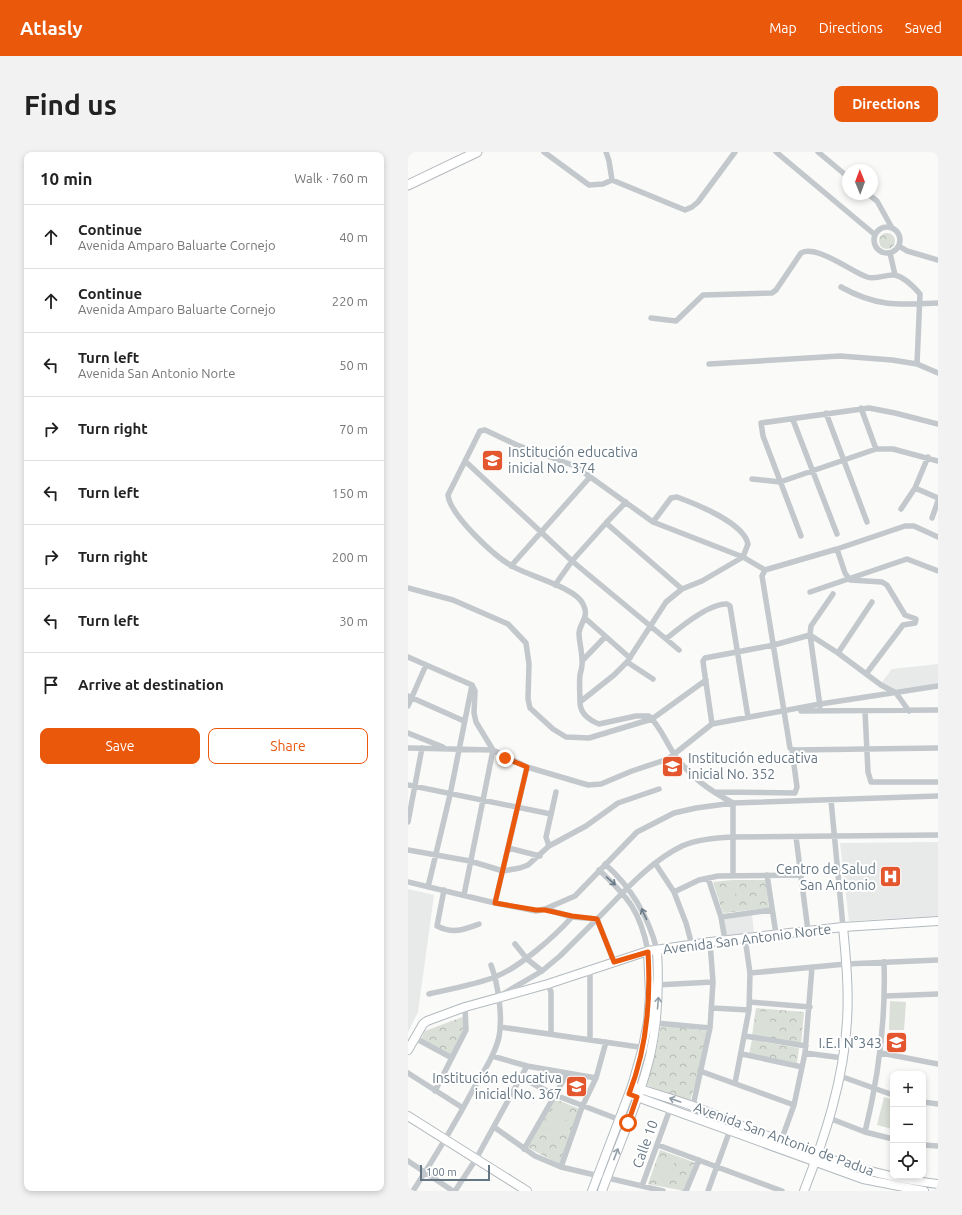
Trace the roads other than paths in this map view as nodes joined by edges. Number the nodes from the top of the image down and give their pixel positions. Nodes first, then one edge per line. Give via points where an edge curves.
1 (461, 152) edge
2 (477, 152) edge
3 (544, 152) edge
4 (606, 152) edge
5 (735, 152) edge
6 (776, 152) edge
7 (818, 152) edge
8 (842, 172) edge
9 (408, 179) edge
10 (612, 180) junction
11 (408, 185) edge
12 (876, 200) edge
13 (892, 228) junction
14 (874, 234) junction
15 (899, 246) junction
16 (890, 253) junction
17 (938, 260) edge
18 (895, 275) junction
19 (841, 287) dead end
20 (938, 303) edge
21 (920, 304) junction
22 (651, 318) dead end
23 (709, 364) dead end
24 (918, 364) junction
25 (938, 373) edge
26 (861, 408) junction
27 (826, 413) junction
28 (793, 420) junction
29 (938, 424) edge
30 (876, 449) junction
31 (928, 457) junction
32 (844, 460) junction
33 (465, 461) junction
34 (938, 461) edge
35 (812, 472) junction
36 (590, 477) junction
37 (752, 479) dead end
38 (780, 482) junction
39 (915, 488) junction
40 (938, 498) edge
41 (938, 501) edge
42 (626, 502) junction
43 (901, 509) dead end
44 (932, 518) dead end
45 (653, 522) junction
46 (867, 522) dead end
47 (606, 523) junction
48 (541, 530) junction
49 (837, 534) dead end
50 (801, 536) dead end
51 (938, 536) edge
52 (837, 549) junction
53 (743, 558) junction
54 (572, 561) junction
55 (511, 566) junction
56 (765, 570) junction
57 (938, 571) edge
58 (850, 580) junction
59 (555, 585) junction
60 (408, 588) edge
61 (682, 589) junction
62 (810, 592) dead end
63 (834, 594) dead end
64 (872, 602) dead end
65 (586, 619) junction
66 (651, 626) junction
67 (810, 635) junction
68 (605, 637) junction
69 (666, 638) junction
70 (774, 645) junction
71 (679, 650) dead end
72 (737, 653) junction
73 (838, 653) junction
74 (408, 657) edge
75 (628, 660) junction
76 (582, 661) junction
77 (426, 665) junction
78 (866, 674) junction
79 (653, 679) dead end
80 (706, 680) junction
81 (472, 685) junction
82 (938, 686) edge
83 (896, 693) junction
84 (410, 696) edge
85 (580, 702) junction
86 (408, 706) edge
87 (820, 707) junction
88 (909, 710) junction
89 (938, 710) edge
90 (784, 711) junction
91 (865, 711) junction
92 (748, 716) junction
93 (652, 719) junction
94 (464, 721) junction
95 (712, 724) junction
96 (408, 733) edge
97 (408, 748) edge
98 (422, 748) junction
99 (446, 748) junction
100 (938, 748) edge
101 (459, 749) junction
102 (867, 749) junction
103 (493, 750) junction
104 (792, 750) junction
105 (675, 755) junction
106 (527, 767) junction
107 (938, 782) edge
108 (408, 785) edge
109 (415, 787) junction
110 (659, 789) dead end
111 (556, 792) dead end
112 (712, 792) junction
113 (450, 795) junction
114 (938, 796) edge
115 (831, 800) junction
116 (484, 801) junction
117 (733, 802) junction
118 (518, 808) junction
119 (551, 814) junction
120 (408, 822) edge
121 (938, 835) edge
122 (836, 836) junction
123 (734, 837) junction
124 (796, 837) junction
125 (549, 846) junction
126 (508, 848) junction
127 (408, 850) edge
128 (435, 855) junction
129 (540, 856) junction
130 (470, 861) junction
131 (655, 863) junction
132 (605, 864) junction
133 (503, 870) junction
134 (599, 870) junction
135 (767, 875) junction
136 (801, 875) junction
137 (733, 876) junction
138 (708, 878) junction
139 (408, 882) edge
140 (428, 887) junction
141 (629, 888) junction
142 (444, 890) junction
143 (674, 892) junction
144 (624, 893) junction
145 (464, 895) junction
146 (495, 903) junction
147 (545, 910) junction
148 (772, 910) junction
149 (572, 916) junction
150 (721, 917) junction
151 (597, 919) junction
152 (938, 921) edge
153 (479, 924) dead end
154 (843, 927) junction
155 (808, 931) junction
156 (776, 934) junction
157 (746, 938) junction
158 (725, 940) junction
159 (710, 942) junction
160 (514, 944) dead end
161 (692, 944) junction
162 (653, 951) junction
163 (527, 959) junction
164 (938, 960) edge
165 (614, 962) junction
166 (884, 962) junction
167 (846, 964) junction
168 (491, 965) dead end
169 (812, 967) junction
170 (588, 970) junction
171 (542, 971) junction
172 (750, 973) junction
173 (495, 977) junction
174 (713, 982) junction
175 (548, 984) junction
176 (650, 985) junction
177 (659, 985) junction
178 (429, 994) dead end
179 (938, 994) edge
180 (886, 996) junction
181 (498, 998) junction
182 (750, 1002) junction
183 (465, 1007) junction
184 (810, 1007) junction
185 (712, 1008) junction
186 (749, 1010) junction
187 (656, 1023) junction
188 (500, 1026) junction
189 (710, 1028) junction
190 (551, 1034) junction
191 (745, 1036) junction
192 (415, 1038) junction
193 (590, 1040) junction
194 (606, 1042) junction
195 (806, 1046) junction
196 (643, 1047) junction
197 (652, 1048) junction
198 (408, 1050) edge
199 (805, 1053) junction
200 (881, 1053) junction
201 (742, 1054) junction
202 (492, 1056) junction
203 (452, 1058) junction
204 (843, 1058) junction
205 (938, 1064) edge
206 (527, 1066) junction
207 (802, 1067) junction
208 (700, 1070) junction
209 (408, 1073) edge
210 (567, 1074) junction
211 (520, 1076) junction
212 (840, 1076) junction
213 (596, 1078) junction
214 (735, 1083) junction
215 (632, 1086) junction
216 (641, 1089) junction
217 (875, 1089) junction
218 (435, 1091) junction
219 (629, 1094) junction
220 (890, 1094) edge
221 (555, 1095) junction
222 (637, 1097) junction
223 (926, 1102) edge
224 (938, 1104) edge
225 (794, 1105) junction
226 (582, 1107) junction
227 (693, 1107) junction
228 (463, 1108) junction
229 (670, 1110) junction
230 (691, 1115) junction
231 (408, 1116) edge
232 (829, 1118) junction
233 (618, 1120) junction
234 (628, 1123) junction
235 (494, 1127) junction
236 (730, 1130) junction
237 (865, 1132) junction
238 (890, 1138) edge
239 (445, 1140) junction
240 (781, 1141) junction
241 (658, 1145) junction
242 (926, 1145) edge
243 (938, 1146) edge
244 (524, 1149) junction
245 (816, 1157) junction
246 (476, 1159) junction
247 (699, 1160) junction
248 (408, 1161) edge
249 (561, 1166) junction
250 (717, 1166) junction
251 (426, 1172) junction
252 (598, 1176) junction
253 (607, 1178) junction
254 (938, 1184) edge
255 (642, 1186) junction
256 (767, 1188) edge
257 (886, 1188) edge
258 (413, 1191) edge
259 (454, 1191) edge
260 (527, 1191) edge
261 (592, 1191) edge
262 (602, 1191) edge
263 (663, 1191) edge
264 (686, 1191) edge
265 (708, 1191) edge
266 (782, 1191) edge
267 (804, 1191) edge
268 (924, 1191) edge

1 - 9 main road
2 - 11 main road
3 - 10 street via 589,185
4 - 10 street via 610,161
5 - 10 street via 698,202 685,210
6 - 14 street
7 - 8 street
12 - 13 street
13 - 14 street via 882,228
13 - 15 street via 898,233
14 - 16 street via 874,243 878,250
15 - 16 street
15 - 17 street via 907,251
16 - 18 street
18 - 21 street via 920,294
18 - 22 street via 868,277 813,251 805,251 772,292 703,295 676,321
19 - 21 street via 871,301 895,305
20 - 21 street
21 - 24 street
23 - 24 street via 840,356
24 - 25 street
26 - 27 street
26 - 29 street via 895,412
26 - 30 street
27 - 28 street
27 - 32 street
28 - 35 street
28 - 38 street via 761,423 763,436
30 - 31 street via 893,449
30 - 32 street
31 - 34 street
31 - 39 street
32 - 35 street
32 - 46 street
33 - 36 street via 480,431 485,430 517,445 575,466
33 - 48 street
33 - 55 street via 450,489 449,502 460,519 477,537
35 - 38 street
35 - 49 street
36 - 42 street
36 - 48 street
37 - 38 street
38 - 50 street
39 - 40 street
39 - 43 street
41 - 44 street
42 - 45 street
42 - 47 street
45 - 53 street
45 - 53 street via 670,498 677,497 698,505 745,535 748,544
47 - 54 street
47 - 61 street
48 - 54 street
48 - 55 street
51 - 52 street via 909,525
52 - 56 street
52 - 58 street
53 - 56 street
53 - 61 street
54 - 59 street
54 - 66 street
55 - 59 street
56 - 70 street via 762,576
57 - 58 street via 907,559
58 - 62 street
58 - 78 street via 882,582 887,585 905,615 916,620 915,623 902,625
59 - 65 street via 580,599
60 - 93 street via 453,600 508,624 526,643 530,708 552,729 566,737 589,738
61 - 66 street via 666,602
63 - 67 street via 810,626
64 - 73 street
65 - 68 street
65 - 76 street via 579,631
66 - 69 street
66 - 75 street
67 - 70 street
67 - 73 street
67 - 87 street
68 - 75 street
68 - 76 street
69 - 71 street
69 - 72 street via 710,608 727,604 730,606
70 - 72 street
70 - 90 street
72 - 80 street via 705,658 703,661
72 - 92 street
73 - 78 street
74 - 77 street
75 - 79 street
75 - 85 street via 614,675
76 - 85 street
77 - 81 street
77 - 84 street
78 - 83 street
80 - 93 street
80 - 95 street
81 - 94 street
81 - 103 street via 475,691 476,722
82 - 83 street
83 - 87 street
83 - 88 street
84 - 86 street
84 - 94 street
85 - 93 street via 580,709 599,724 636,716 649,716
87 - 90 street
87 - 91 street
88 - 89 street
88 - 91 street
90 - 92 street
90 - 104 street
91 - 102 street
92 - 95 street
93 - 105 street
94 - 101 street
95 - 105 street
96 - 99 street
97 - 98 street
98 - 99 street
98 - 109 street
99 - 101 street
100 - 102 street
101 - 103 street
101 - 113 street
102 - 104 street
102 - 107 street via 871,782
103 - 106 street
103 - 116 street
104 - 112 street via 797,787 795,793
105 - 106 street via 601,784 588,784
105 - 112 street via 698,782
106 - 118 street
108 - 109 street
109 - 113 street
109 - 120 street
110 - 125 street via 618,802 586,826
111 - 119 street
112 - 117 street
113 - 116 street
113 - 128 street
114 - 115 street
115 - 117 street
115 - 122 street
116 - 118 street
116 - 130 street
117 - 123 street
117 - 132 street via 681,811 653,823 637,832
118 - 119 street
118 - 126 street
119 - 125 street via 546,837
121 - 122 street
122 - 124 street
122 - 154 street
123 - 124 street
123 - 131 street via 707,839 682,846
123 - 137 street
124 - 136 street
125 - 129 street
126 - 129 street
126 - 133 street
127 - 128 street
128 - 130 street
128 - 140 street
129 - 133 street via 520,868
130 - 133 street
130 - 145 street
131 - 141 street
131 - 143 street
132 - 134 street
132 - 141 street
133 - 146 street
134 -> 144 street
134 - 147 street via 575,896
135 - 136 street
135 - 137 street
135 - 148 street
136 - 155 street
137 - 138 street
138 - 143 street
138 - 150 street
139 - 140 street
140 - 142 street
141 - 144 street
162 -> 141 street via 651,929
142 - 145 street
142 - 153 street via 437,926 460,931
143 - 161 street
144 - 151 street
144 - 162 street
145 - 146 street
146 - 147 street
147 - 149 street
148 - 150 street
148 - 156 street
149 - 151 street
149 - 163 street
150 - 158 street
151 - 165 street
151 - 171 street
152 - 154 street, Avenida San Antonio Norte
154 - 155 street, Avenida San Antonio Norte
154 - 167 street
155 - 156 street, Avenida San Antonio Norte
156 - 157 street, Avenida San Antonio Norte
157 - 158 street, Avenida San Antonio Norte
157 - 172 street
158 - 159 street, Avenida San Antonio Norte
159 - 161 street, Avenida San Antonio Norte
159 - 174 street
160 - 163 street
161 - 162 street, Avenida San Antonio Norte
162 - 165 street, Avenida San Antonio Norte
162 - 176 street
162 - 177 street
163 - 171 street
163 - 173 street
164 - 166 street
165 - 170 street, Avenida San Antonio Norte
166 - 167 street
166 - 180 street
167 - 169 street
167 - 204 street via 847,1022
168 - 173 street
169 - 172 street
169 - 184 street
170 - 175 street, Avenida San Antonio Norte
170 - 193 street
171 - 181 street
172 - 182 street
173 - 178 street
173 - 181 street
174 - 177 street
174 - 185 street
175 - 181 street, Avenida San Antonio Norte
175 - 190 street via 551,992
176 - 177 street
176 - 196 street via 648,1022
187 -> 177 street
179 - 180 street
180 - 200 street
181 - 183 street, Avenida San Antonio Norte
181 - 188 street
182 - 184 street
182 - 186 street
183 - 192 street, Avenida San Antonio Norte via 423,1024
183 - 203 street via 466,1030
184 - 195 street
185 - 186 street
185 - 189 street
186 - 191 street
187 - 189 street
187 - 197 street
188 - 190 street
188 - 202 street
189 - 208 street
190 - 193 street
191 - 195 street
191 - 201 street
192 - 198 street
192 - 203 street
193 - 194 street
194 - 196 street
194 - 213 street
195 - 199 street
196 - 197 street
196 - 215 street
197 - 216 street
199 - 204 street
199 - 207 street
200 - 205 street
200 - 217 street
201 - 207 street
201 - 214 street
202 - 206 street
202 - 228 street
203 - 218 street
204 - 212 street
206 - 210 street
206 - 211 street
207 - 225 street
208 - 214 street
208 - 227 street
209 - 218 street
210 - 213 street
210 - 221 street
211 - 221 street
211 - 235 street
212 - 217 street
212 - 232 street
213 - 226 street
214 - 225 street
215 - 216 street, Avenida San Antonio de Padua
215 - 219 street
216 - 222 street
227 -> 216 street, Avenida San Antonio de Padua
217 - 220 street
217 - 237 street
218 - 228 street
219 - 222 street, Avenida San Antonio de Padua
219 - 233 street
221 - 226 street
221 - 244 street
222 - 229 street, Avenida San Antonio de Padua
222 - 234 street
223 - 224 street
225 - 240 street
226 - 233 street
226 - 249 street
227 - 230 street
227 - 240 street, Avenida San Antonio de Padua
228 - 239 street
229 - 230 street, Avenida San Antonio de Padua
229 - 241 street, Calle 10
230 - 236 street, Avenida San Antonio de Padua
231 - 239 street
232 - 237 street
232 - 245 street
233 - 234 street
233 - 252 street
253 -> 234 street
235 - 244 street
235 - 246 street
236 - 245 street, Avenida San Antonio de Padua
236 - 250 street
237 - 238 street
239 - 246 street
239 - 251 street
240 - 245 street, Avenida San Antonio de Padua
241 - 247 street
241 - 255 street, Calle 10
242 - 243 street
244 - 249 street
245 - 254 street, Avenida San Antonio de Padua via 874,1173
245 - 257 street, Avenida San Antonio de Padua
245 - 267 street
246 - 259 street
246 - 260 street
247 - 250 street
247 - 264 street
248 - 251 street
249 - 252 street
250 - 256 street
250 - 265 street
251 - 258 street
251 - 259 street
252 - 253 street
252 - 261 street
253 - 255 street
253 - 262 street
255 - 263 street
256 - 266 street
257 - 268 street, Avenida San Antonio de Padua

